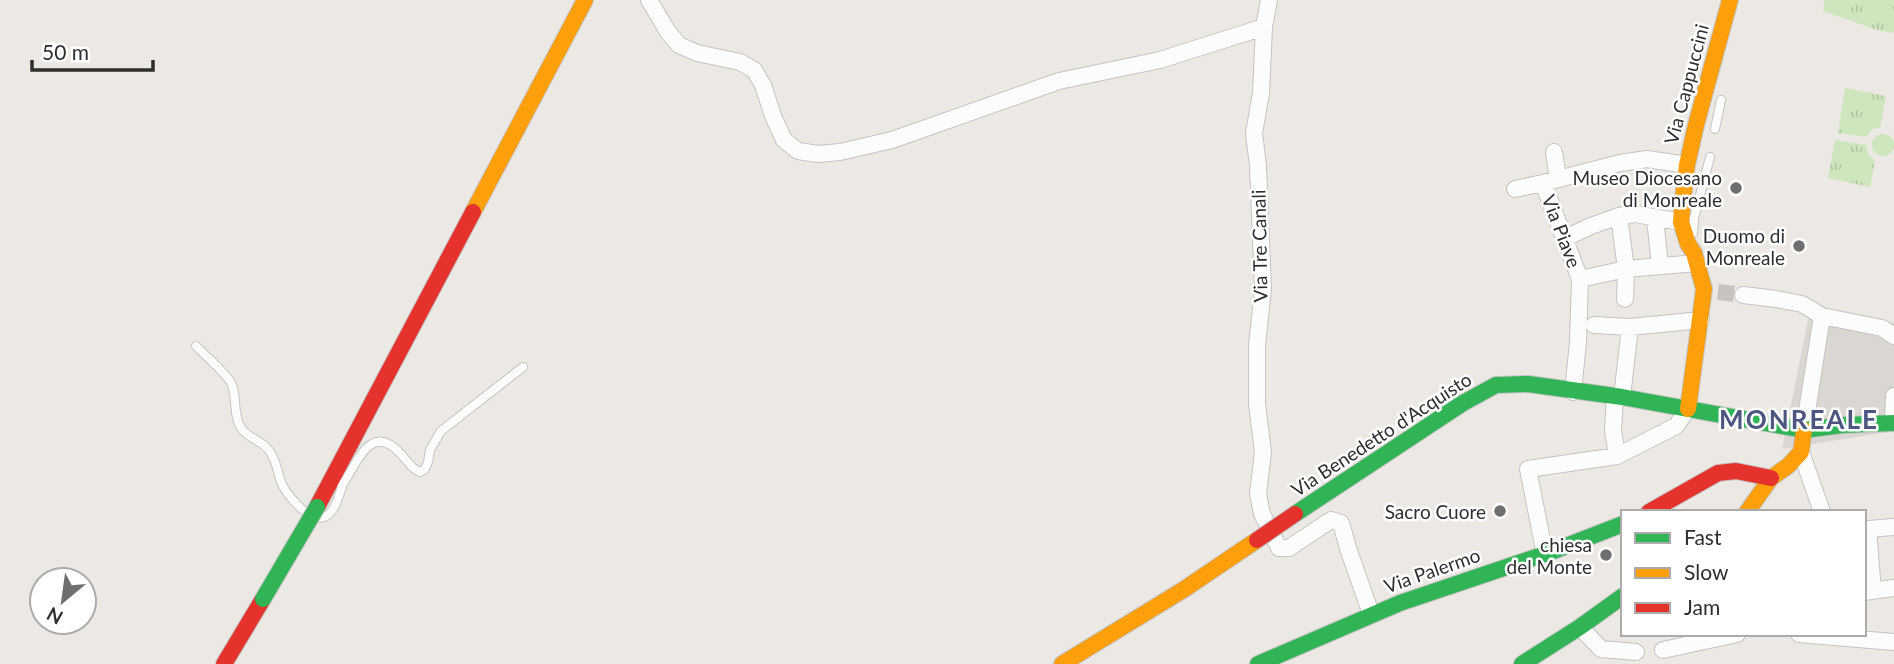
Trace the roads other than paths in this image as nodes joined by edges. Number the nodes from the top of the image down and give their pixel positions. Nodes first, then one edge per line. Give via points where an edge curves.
1 (585, 0) edge
2 (649, 0) edge
3 (1269, 0) edge
4 (1730, 0) edge
5 (1264, 27) junction
6 (1721, 100) dead end
7 (1715, 130) dead end
8 (1553, 152) dead end
9 (1710, 157) dead end
10 (1686, 165) junction
11 (1550, 181) junction
12 (1515, 189) dead end
13 (1619, 216) junction
14 (1655, 219) junction
15 (1681, 222) junction
16 (1566, 238) junction
17 (1695, 258) junction
18 (1660, 265) junction
19 (1626, 270) junction
20 (1580, 279) junction
21 (1743, 295) tunnel mouth
22 (1625, 299) dead end
23 (1822, 316) junction
24 (1701, 320) junction
25 (1586, 325) junction
26 (1630, 327) junction
27 (1894, 336) edge
28 (196, 346) dead end
29 (523, 367) dead end
30 (1573, 392) junction
31 (1894, 396) edge
32 (1619, 397) junction
33 (1688, 409) junction
34 (1893, 423) edge
35 (1804, 430) junction
36 (1801, 452) junction
37 (1617, 456) junction
38 (1771, 478) junction
39 (337, 481) junction
40 (1653, 510) edge
41 (1748, 510) edge
42 (1821, 510) edge
43 (1621, 525) edge
44 (1894, 527) edge
45 (1866, 529) edge
46 (1264, 536) junction
47 (1545, 555) junction
48 (1894, 588) edge
49 (1868, 591) edge
50 (1621, 597) edge
51 (1371, 614) junction
52 (1580, 627) junction
53 (1726, 636) edge
54 (1823, 636) edge
55 (1664, 642) edge
56 (1894, 642) edge
57 (1636, 652) dead end
58 (224, 664) edge
59 (1062, 664) edge
60 (1258, 664) edge
61 (1522, 664) edge

1 - 39 street
2 - 5 street via 679,44 754,70 784,140 798,151 818,154 892,140 1059,81 1160,60
3 - 5 street, Via Tre Canali
4 - 10 street, Via Cappuccini
5 - 46 street, Via Tre Canali via 1254,133 1263,289 1257,345 1264,452 1258,494
6 - 7 lane
8 - 11 street
9 - 17 lane via 1692,228
10 - 11 street via 1647,159
10 - 15 street, Via Cappuccini
11 - 12 street, Via Piave
11 - 16 street, Via Piave
13 - 14 street
13 - 16 street
13 - 19 street
14 - 15 street
14 - 18 street
15 - 17 street
16 - 20 street, Via Piave
17 - 18 street
17 - 24 street via 1711,290
18 - 19 street
19 - 20 street
19 - 22 street
20 - 25 street, Via Piave
21 - 23 street via 1802,304
23 - 27 street via 1882,328
23 - 35 street
24 - 26 street
24 - 33 street
25 - 26 street
25 - 30 street, Via Piave
26 - 32 street
28 - 39 lane via 229,379 242,429 268,447 288,496 299,507 315,517 326,517 335,505
29 - 39 lane via 441,431 425,469 413,469 382,440 366,449
30 - 32 street, Via Benedetto d'Acquisto
30 - 46 street, Via Benedetto d'Acquisto, bridge via 1528,384 1496,385
31 - 34 street
32 - 33 street, Via Benedetto d'Acquisto
32 - 37 street via 1613,430
33 - 35 street, Via Benedetto d'Acquisto
33 - 37 street via 1676,426
34 - 35 street, Via Benedetto d'Acquisto
35 - 36 street
36 - 38 street
36 - 42 street
37 - 47 street via 1528,469
38 - 40 street via 1736,471 1718,474
38 - 41 street
39 - 58 street, bridge
43 - 47 street, Via Palermo
44 - 45 street
45 - 49 street
46 - 51 street via 1279,548 1289,548 1331,520 1341,523
46 - 59 street, Via Benedetto d'Acquisto
47 - 51 street, Via Palermo
48 - 49 street
50 - 52 street
51 - 60 street, Via Palermo
52 - 57 street via 1601,649
52 - 61 street
53 - 55 street
54 - 56 street

